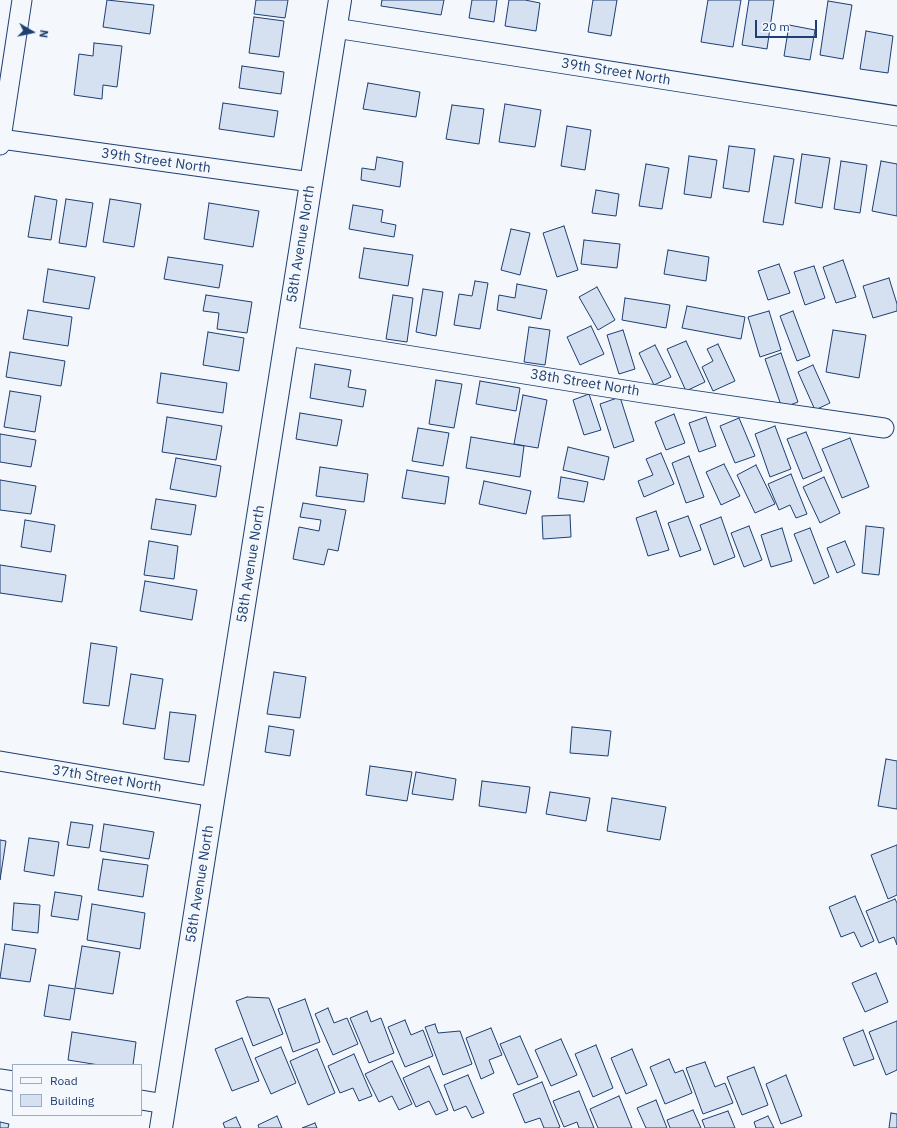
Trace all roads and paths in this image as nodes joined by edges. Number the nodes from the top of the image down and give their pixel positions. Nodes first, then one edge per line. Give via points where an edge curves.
1 (22, 0) edge
2 (340, 0) edge
3 (335, 28) junction
4 (897, 116) edge
5 (0, 141) edge
6 (311, 182) junction
7 (287, 336) junction
8 (884, 428) dead end
9 (0, 761) edge
10 (214, 797) junction
11 (0, 1079) edge
12 (12, 1081) edge
13 (142, 1100) edge
14 (165, 1104) junction
15 (161, 1128) edge

1 - 5 street
2 - 3 street, 58th Avenue North
3 - 4 street, 39th Street North
3 - 6 street, 58th Avenue North
5 - 6 street, 39th Street North
6 - 7 street, 58th Avenue North
7 - 8 street, 38th Street North via 643,393
7 - 10 street, 58th Avenue North
9 - 10 street, 37th Street North
10 - 14 street, 58th Avenue North
11 - 12 street
13 - 14 street
14 - 15 street, 58th Avenue North

